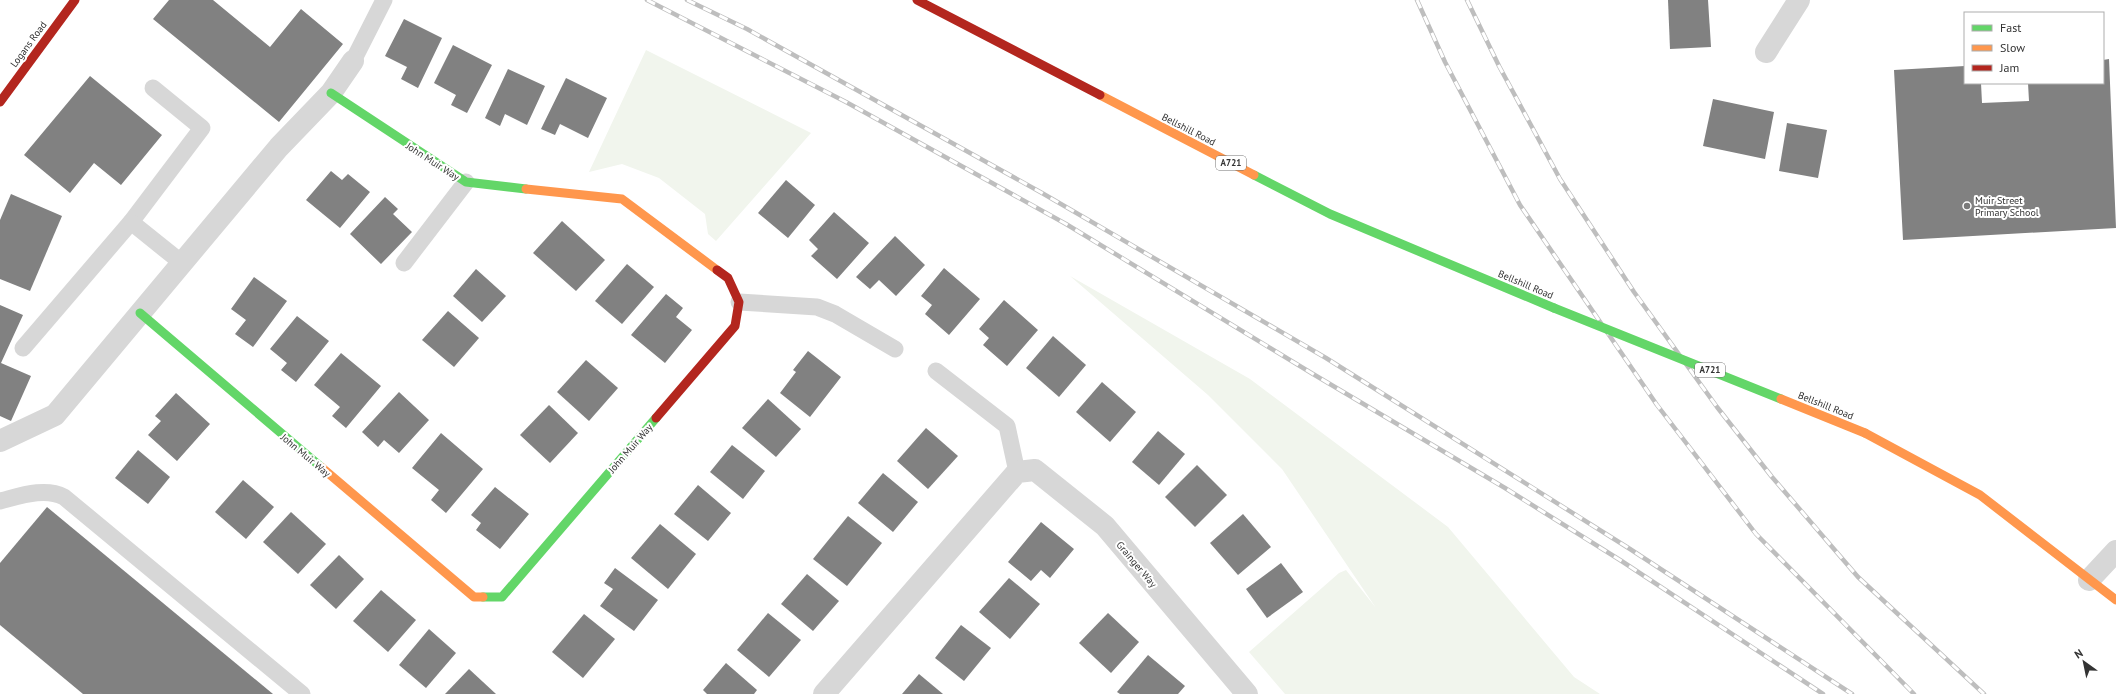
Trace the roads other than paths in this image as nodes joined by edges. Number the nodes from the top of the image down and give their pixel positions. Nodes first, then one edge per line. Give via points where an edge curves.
1 (75, 0) edge
2 (384, 0) edge
3 (917, 0) edge
4 (1799, 0) edge
5 (1766, 52) dead end
6 (353, 61) joint
7 (154, 88) dead end
8 (331, 93) junction
9 (0, 102) edge
10 (466, 182) junction
11 (131, 222) junction
12 (182, 263) junction
13 (404, 264) dead end
14 (739, 302) junction
15 (140, 313) junction
16 (23, 348) dead end
17 (895, 349) dead end
18 (936, 371) dead end
19 (0, 441) edge
20 (1017, 472) junction
21 (0, 501) edge
22 (2116, 551) edge
23 (2089, 580) junction
24 (2116, 600) edge
25 (1239, 691) edge
26 (302, 694) edge
27 (824, 694) edge

1 - 9 street, Logans Road
2 - 6 lane
3 - 23 street, Bellshill Road / A721, bridge via 1330,214 1554,308 1865,433 1980,495
4 - 5 street
6 - 8 street
7 - 11 lane via 202,128
8 - 10 street, John Muir Way
8 - 12 street via 279,147
10 - 13 lane
10 - 14 street, John Muir Way via 622,199 728,278
11 - 12 lane
11 - 16 lane
12 - 15 street
14 - 15 street, John Muir Way via 735,326 502,597 474,597
14 - 17 lane via 817,307 835,314
15 - 19 street via 55,415
18 - 20 lane via 1007,426
20 - 25 street, Grainger Way via 1035,470 1105,526
20 - 27 street
21 - 26 lane via 38,493 59,494 64,497
22 - 23 street
23 - 24 street, Bellshill Road / A721

